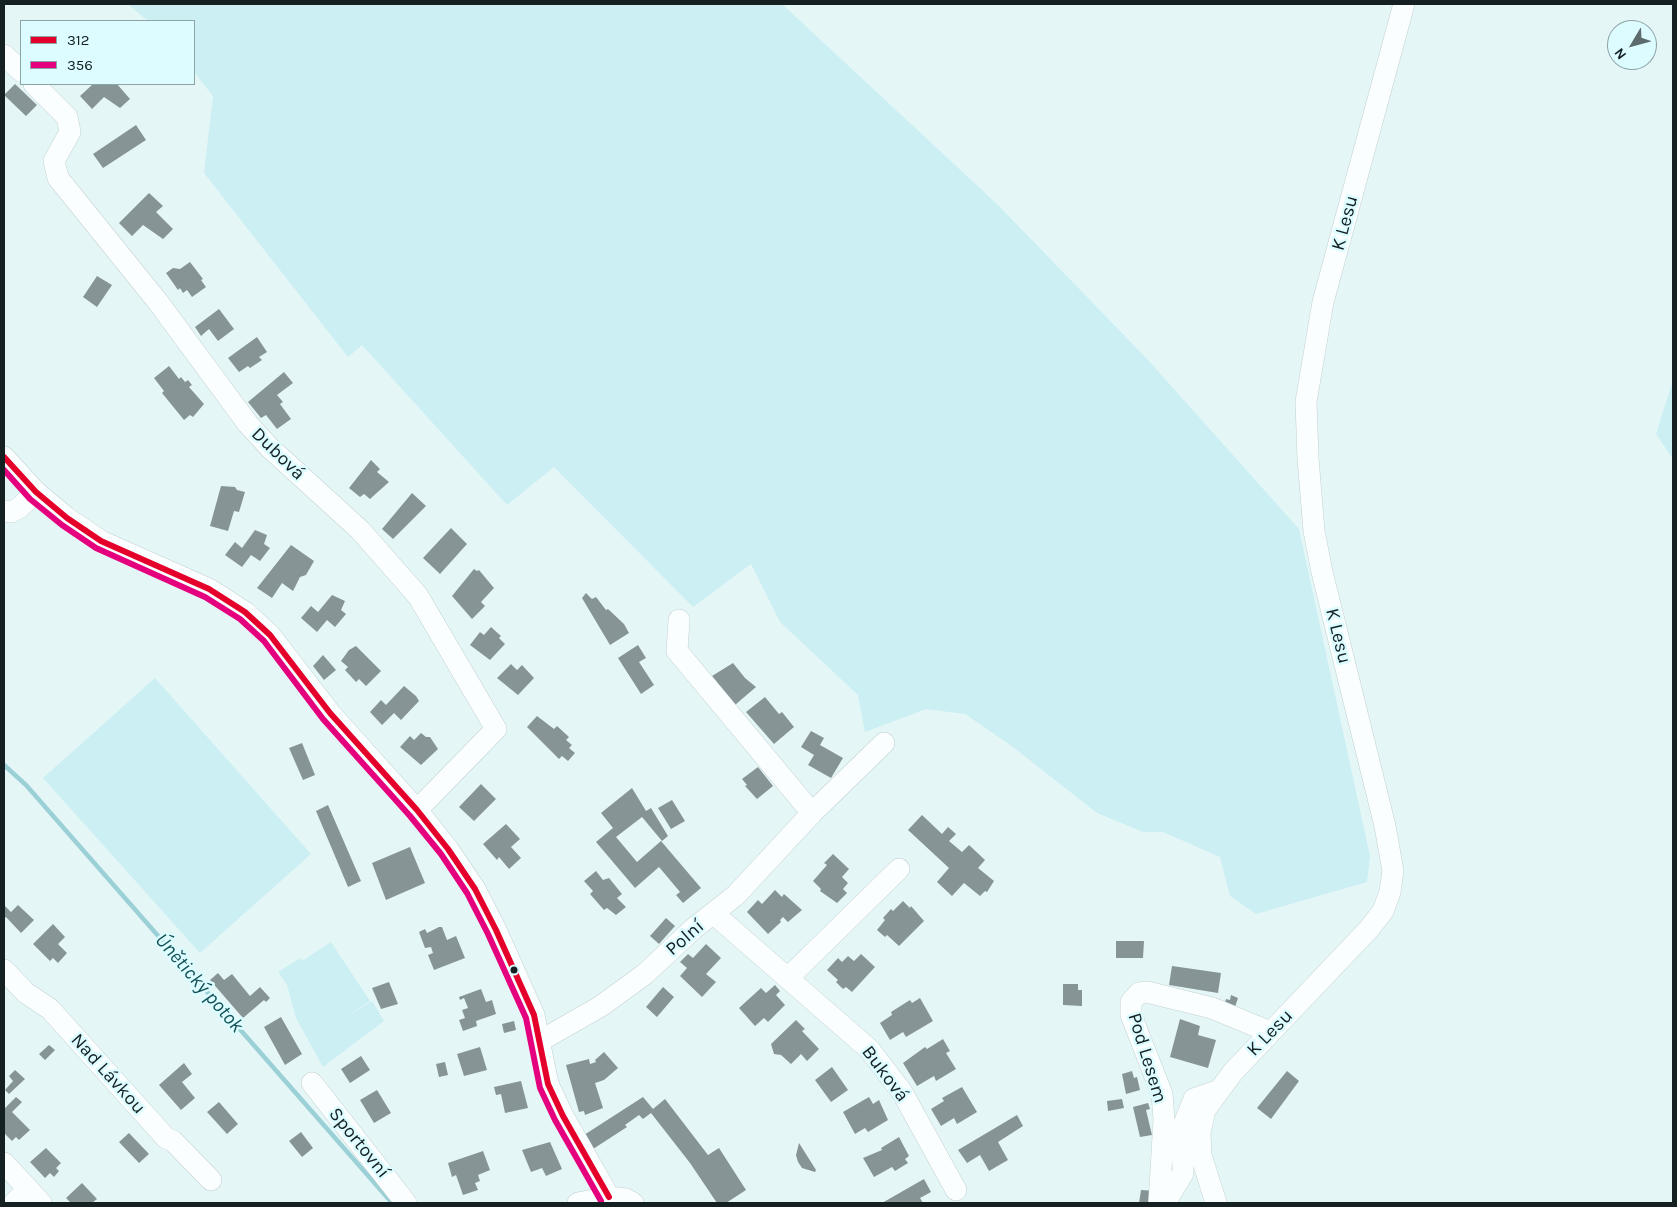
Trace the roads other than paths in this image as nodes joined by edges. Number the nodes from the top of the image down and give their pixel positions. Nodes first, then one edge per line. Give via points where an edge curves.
1 (1404, 4) edge
2 (4, 56) edge
3 (20, 70) edge
4 (35, 85) edge
5 (4, 457) edge
6 (36, 492) junction
7 (4, 511) edge
8 (679, 620) dead end
9 (884, 743) dead end
10 (418, 810) junction
11 (812, 813) junction
12 (899, 869) dead end
13 (714, 914) junction
14 (4, 970) edge
15 (788, 978) junction
16 (1270, 1032) junction
17 (540, 1041) junction
18 (312, 1084) dead end
19 (1217, 1091) junction
20 (4, 1163) edge
21 (211, 1180) dead end
22 (956, 1190) dead end
23 (608, 1197) junction
24 (28, 1198) edge
25 (406, 1203) edge
26 (578, 1203) edge
27 (633, 1203) edge
28 (1159, 1203) edge
29 (1165, 1203) edge
30 (1216, 1203) edge

1 - 16 street, K Lesu via 1323,302 1306,402 1314,531 1386,826 1393,871 1383,911
2 - 3 street
4 - 10 street, Dubová via 67,117 70,132 54,161 58,178 158,302 248,424 360,530 418,596 496,729
5 - 6 street
6 - 7 street via 19,508
6 - 10 street via 101,540 209,589 245,612 270,635 330,713
8 - 11 street via 677,650
9 - 11 street, Polní
10 - 17 street via 484,905 526,993
11 - 13 street, Polní via 736,895
12 - 15 street
13 - 15 street, Buková
13 - 17 street, Polní via 645,974 601,1006
14 - 21 street, Nad Lávkou via 26,993 50,1009 166,1138 173,1141
15 - 22 street, Buková via 869,1049 902,1092
16 - 19 street, K Lesu
16 - 28 street, Pod Lesem via 1212,1008 1154,993 1139,993 1131,1002 1131,1015 1162,1094 1164,1120
17 - 23 street via 548,1084
18 - 25 street, Sportovní
19 - 29 street, Pod Lesem via 1194,1099 1182,1129 1183,1173
19 - 30 street, K Lesu via 1205,1110 1200,1133 1202,1155
20 - 24 street
23 - 26 street
23 - 27 street

